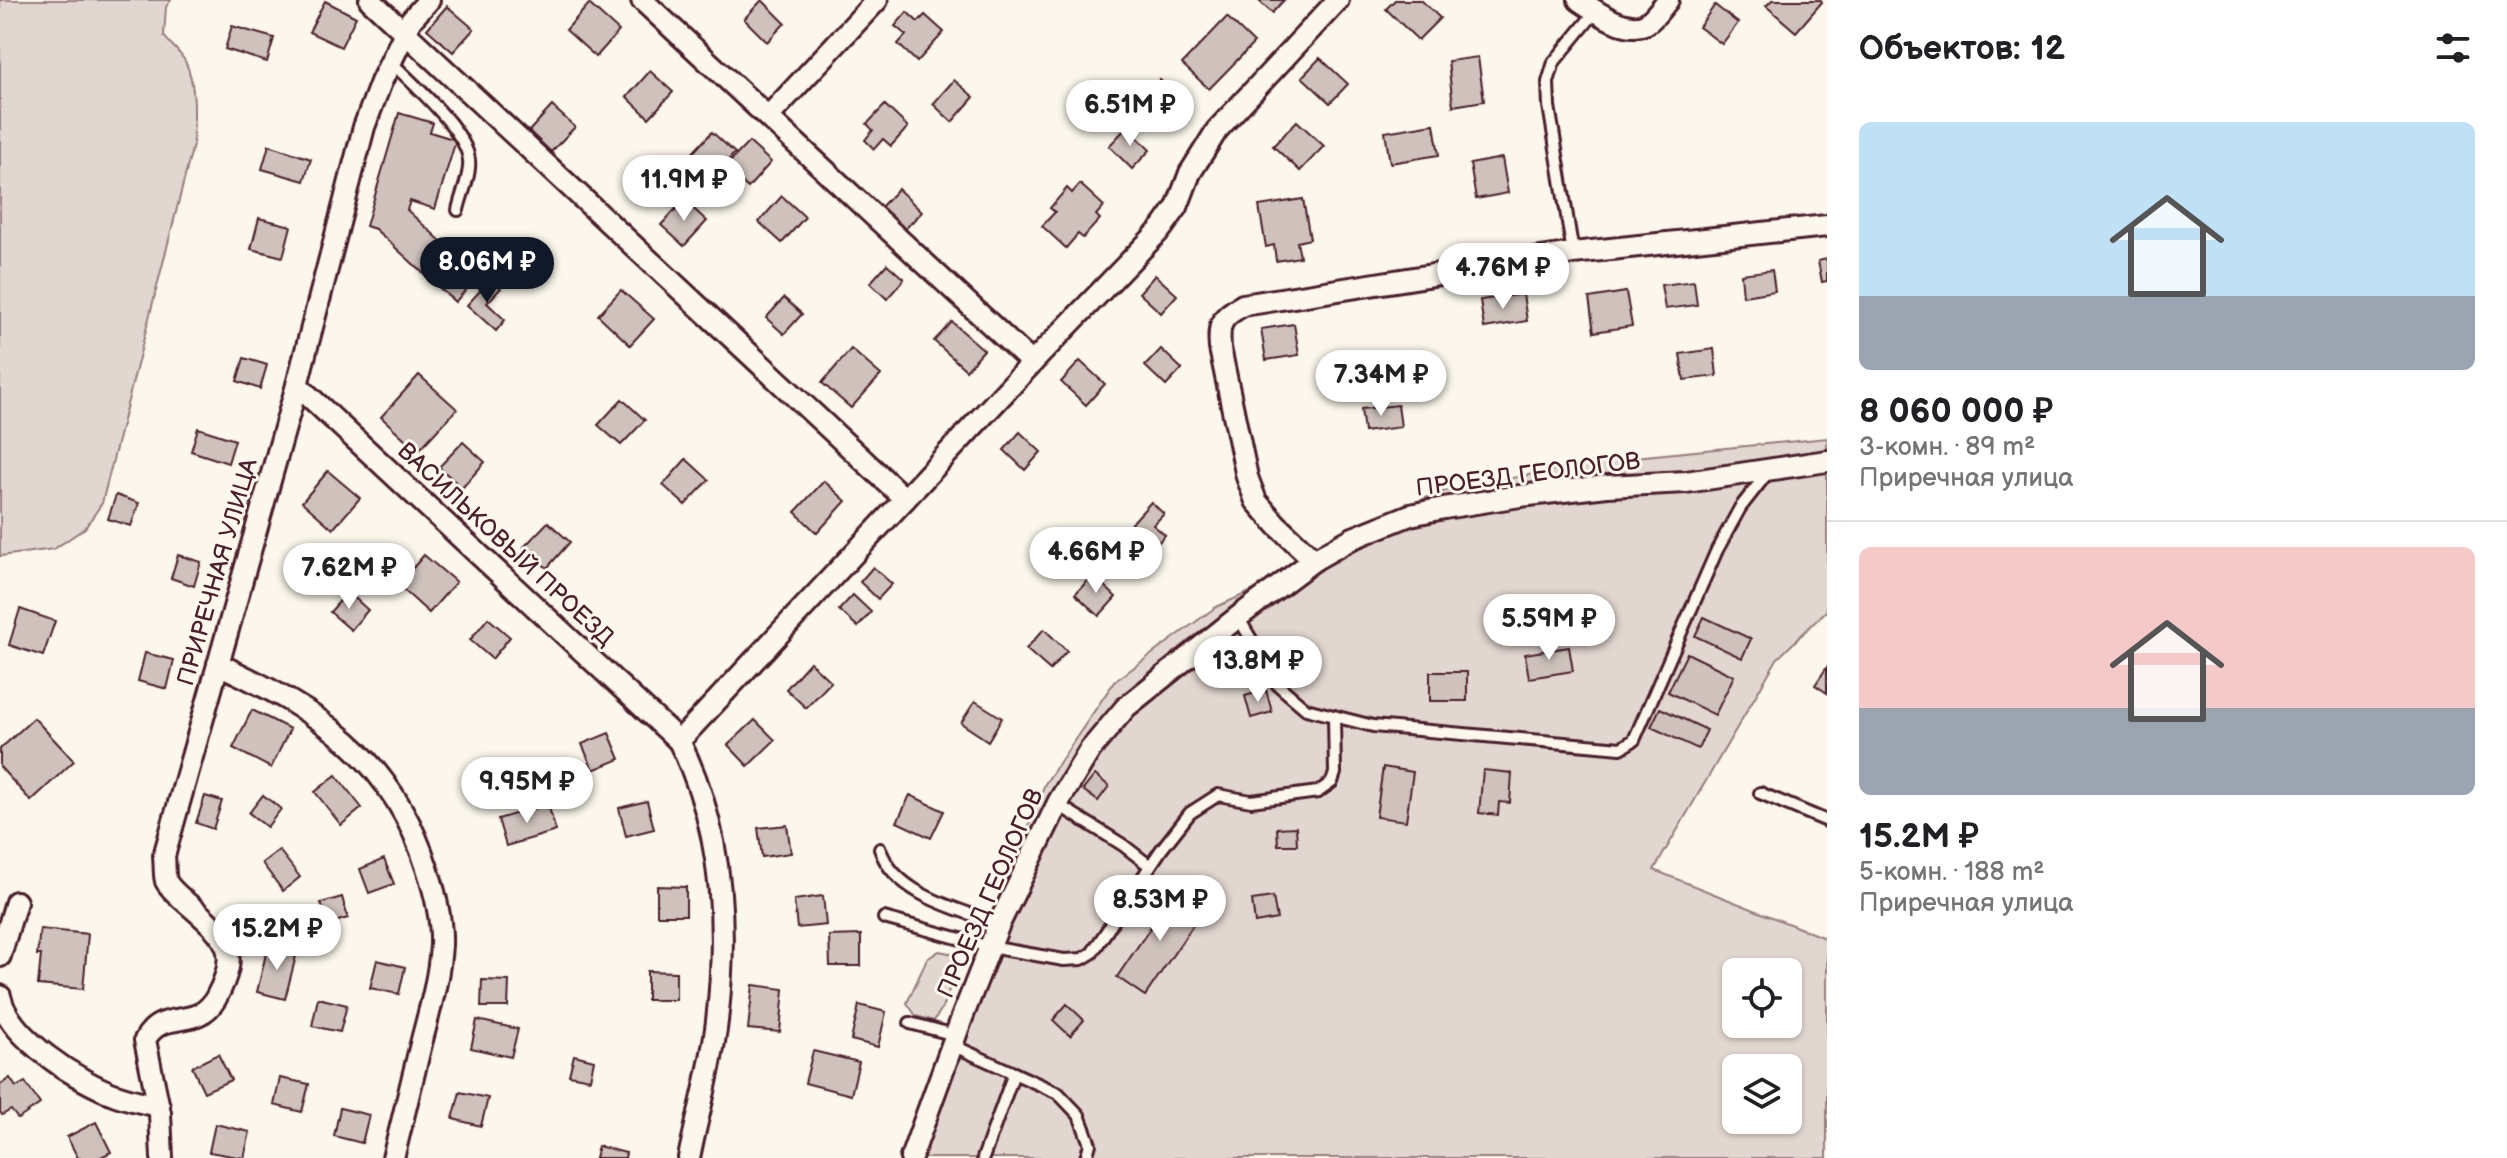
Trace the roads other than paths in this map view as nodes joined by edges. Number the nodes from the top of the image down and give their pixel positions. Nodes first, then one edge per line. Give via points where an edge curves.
1 (370, 0) edge
2 (429, 0) edge
3 (642, 0) edge
4 (877, 0) edge
5 (1338, 0) edge
6 (1668, 0) edge
7 (1588, 6) edge
8 (405, 33) junction
9 (391, 61) junction
10 (768, 117) junction
11 (458, 210) dead end
12 (1827, 226) edge
13 (1573, 253) junction
14 (1032, 363) junction
15 (297, 385) junction
16 (1827, 461) edge
17 (1769, 471) junction
18 (905, 499) junction
19 (1314, 560) junction
20 (1238, 617) junction
21 (218, 664) junction
22 (1334, 716) junction
23 (679, 741) junction
24 (1760, 793) dead end
25 (1057, 804) junction
26 (1827, 821) edge
27 (880, 849) dead end
28 (1150, 866) junction
29 (16, 902) dead end
30 (884, 918) dead end
31 (999, 924) junction
32 (990, 947) junction
33 (0, 956) edge
34 (0, 996) edge
35 (910, 1023) dead end
36 (954, 1040) junction
37 (1014, 1073) junction
38 (159, 1106) junction
39 (162, 1158) edge
40 (393, 1158) edge
41 (689, 1158) edge
42 (911, 1158) edge
43 (983, 1158) edge
44 (1086, 1158) edge

1 - 8 street
2 - 8 street, ПРИРЕЧНАЯ УЛИЦА
3 - 10 street
4 - 10 street
5 - 14 street via 1217,130 1162,228
6 - 7 street via 1646,23 1629,26
7 - 13 lane via 1554,62 1548,82
8 - 9 street, ПРИРЕЧНАЯ УЛИЦА
8 - 18 street
9 - 11 lane via 464,144 470,162
9 - 15 street, ПРИРЕЧНАЯ УЛИЦА via 364,127
10 - 14 street
12 - 13 street
13 - 19 street via 1243,305 1227,313 1219,328 1220,348 1247,477 1256,501
14 - 18 street
15 - 21 street, ПРИРЕЧНАЯ УЛИЦА
15 - 23 street, ВАСИЛЬКОВЫЙ ПРОЕЗД
16 - 17 street, ПРОЕЗД ГЕОЛОГОВ
17 - 19 street, ПРОЕЗД ГЕОЛОГОВ via 1444,508 1376,528
17 - 22 lane via 1717,550 1634,740 1621,748 1373,726
18 - 23 street
19 - 20 street, ПРОЕЗД ГЕОЛОГОВ
20 - 22 lane via 1278,685 1306,709
20 - 25 street, ПРОЕЗД ГЕОЛОГОВ via 1126,707 1090,750
21 - 38 street, ПРИРЕЧНАЯ УЛИЦА via 164,856 166,880 221,934 229,954 225,978 203,1014 159,1022 145,1040
21 - 40 street via 269,687 350,744 392,790 417,836 434,891 441,942 437,980
22 - 28 lane via 1332,782 1318,792 1251,801 1218,795 1190,813
23 - 41 street via 696,779 717,856 723,928 717,1022
24 - 26 lane
25 - 28 lane
25 - 31 street, ПРОЕЗД ГЕОЛОГОВ
27 - 31 lane via 885,865 908,885
28 - 32 lane via 1092,953 1082,959
29 - 33 street
30 - 32 lane
31 - 32 street, ПРОЕЗД ГЕОЛОГОВ
32 - 36 street, ПРОЕЗД ГЕОЛОГОВ
34 - 38 street via 20,1031 79,1078 114,1095
35 - 36 lane
36 - 37 lane
36 - 42 street, ПРОЕЗД ГЕОЛОГОВ
37 - 43 lane
37 - 44 lane via 1058,1093 1079,1115 1090,1144
38 - 39 street, ПРИРЕЧНАЯ УЛИЦА

